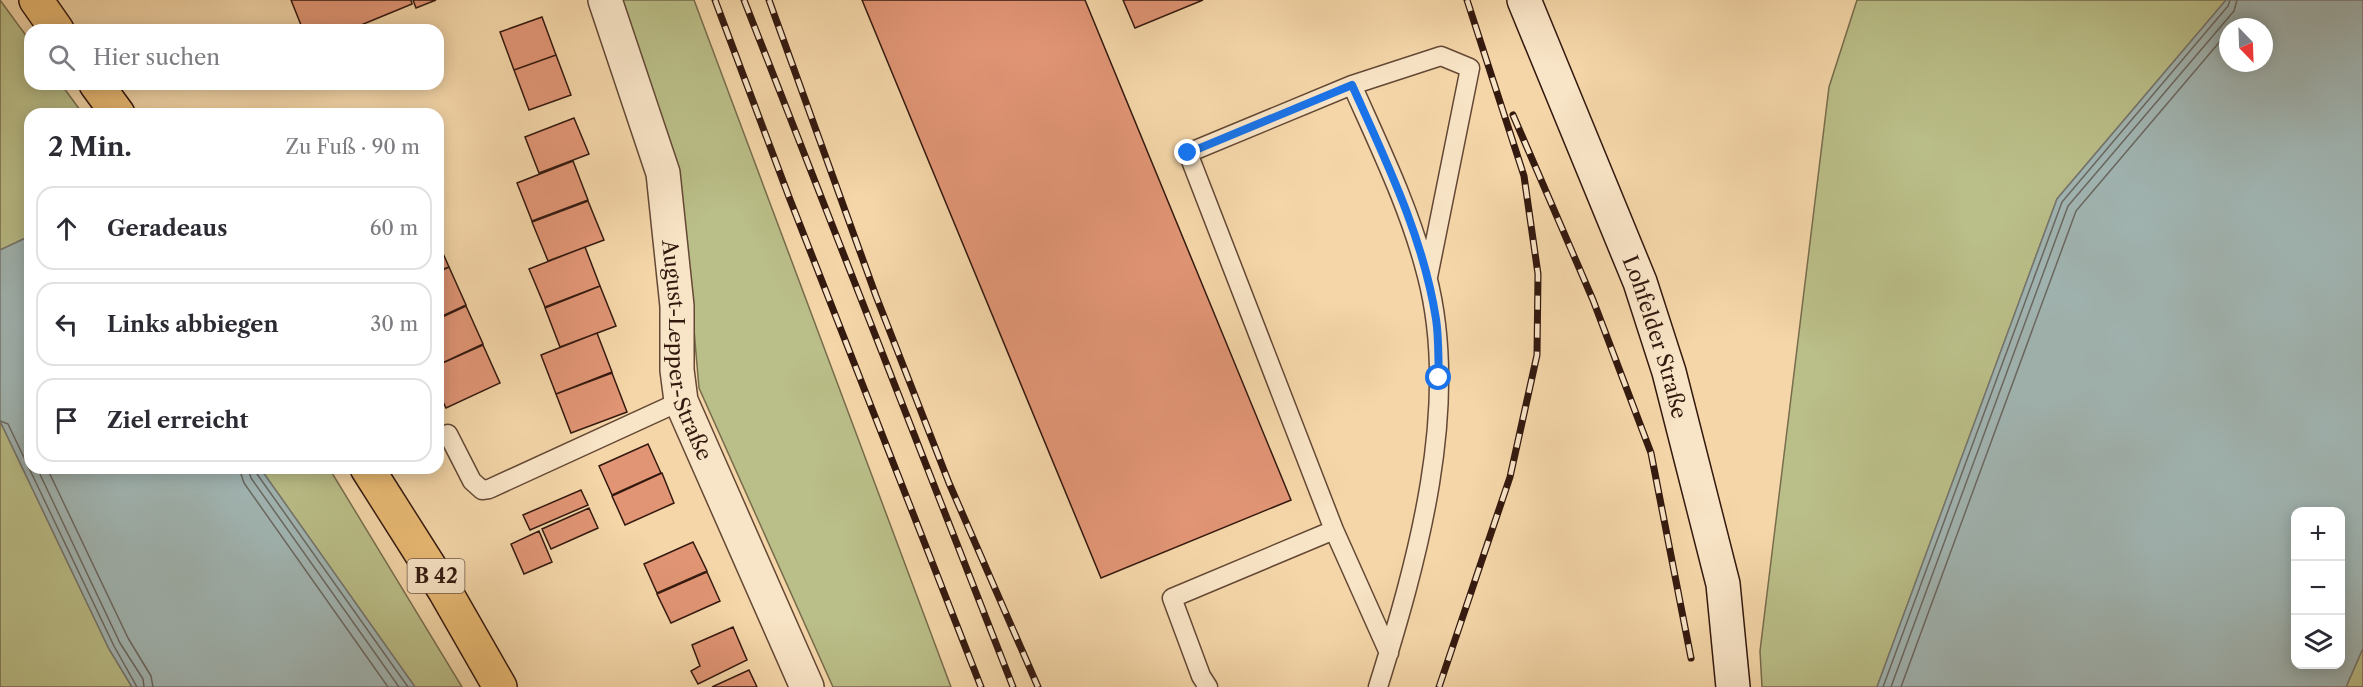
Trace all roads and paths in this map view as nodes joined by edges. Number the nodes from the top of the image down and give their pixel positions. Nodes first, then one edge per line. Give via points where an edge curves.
1 (36, 0) edge
2 (605, 0) edge
3 (1524, 0) edge
4 (53, 24) edge
5 (1352, 85) junction
6 (100, 90) edge
7 (114, 108) edge
8 (1428, 277) junction
9 (681, 401) junction
10 (448, 434) dead end
11 (371, 474) edge
12 (1334, 530) junction
13 (1389, 653) junction
14 (500, 687) edge
15 (807, 687) edge
16 (1208, 687) edge
17 (1378, 687) edge
18 (1733, 687) edge

1 - 4 main road
2 - 9 street, August-Lepper-Straße via 663,173 677,306 676,370
3 - 18 street, Lohfelder Straße via 1640,282 1669,372 1723,584
5 - 8 lane via 1401,195
5 - 8 lane via 1441,56 1470,68
5 - 12 lane via 1188,153
6 - 7 main road
8 - 13 lane via 1436,321 1438,367 1434,441 1414,566
9 - 10 lane via 482,490 472,482
9 - 15 street, August-Lepper-Straße
11 - 14 main road, B 42
12 - 13 lane
12 - 16 lane via 1172,598
13 - 17 lane

